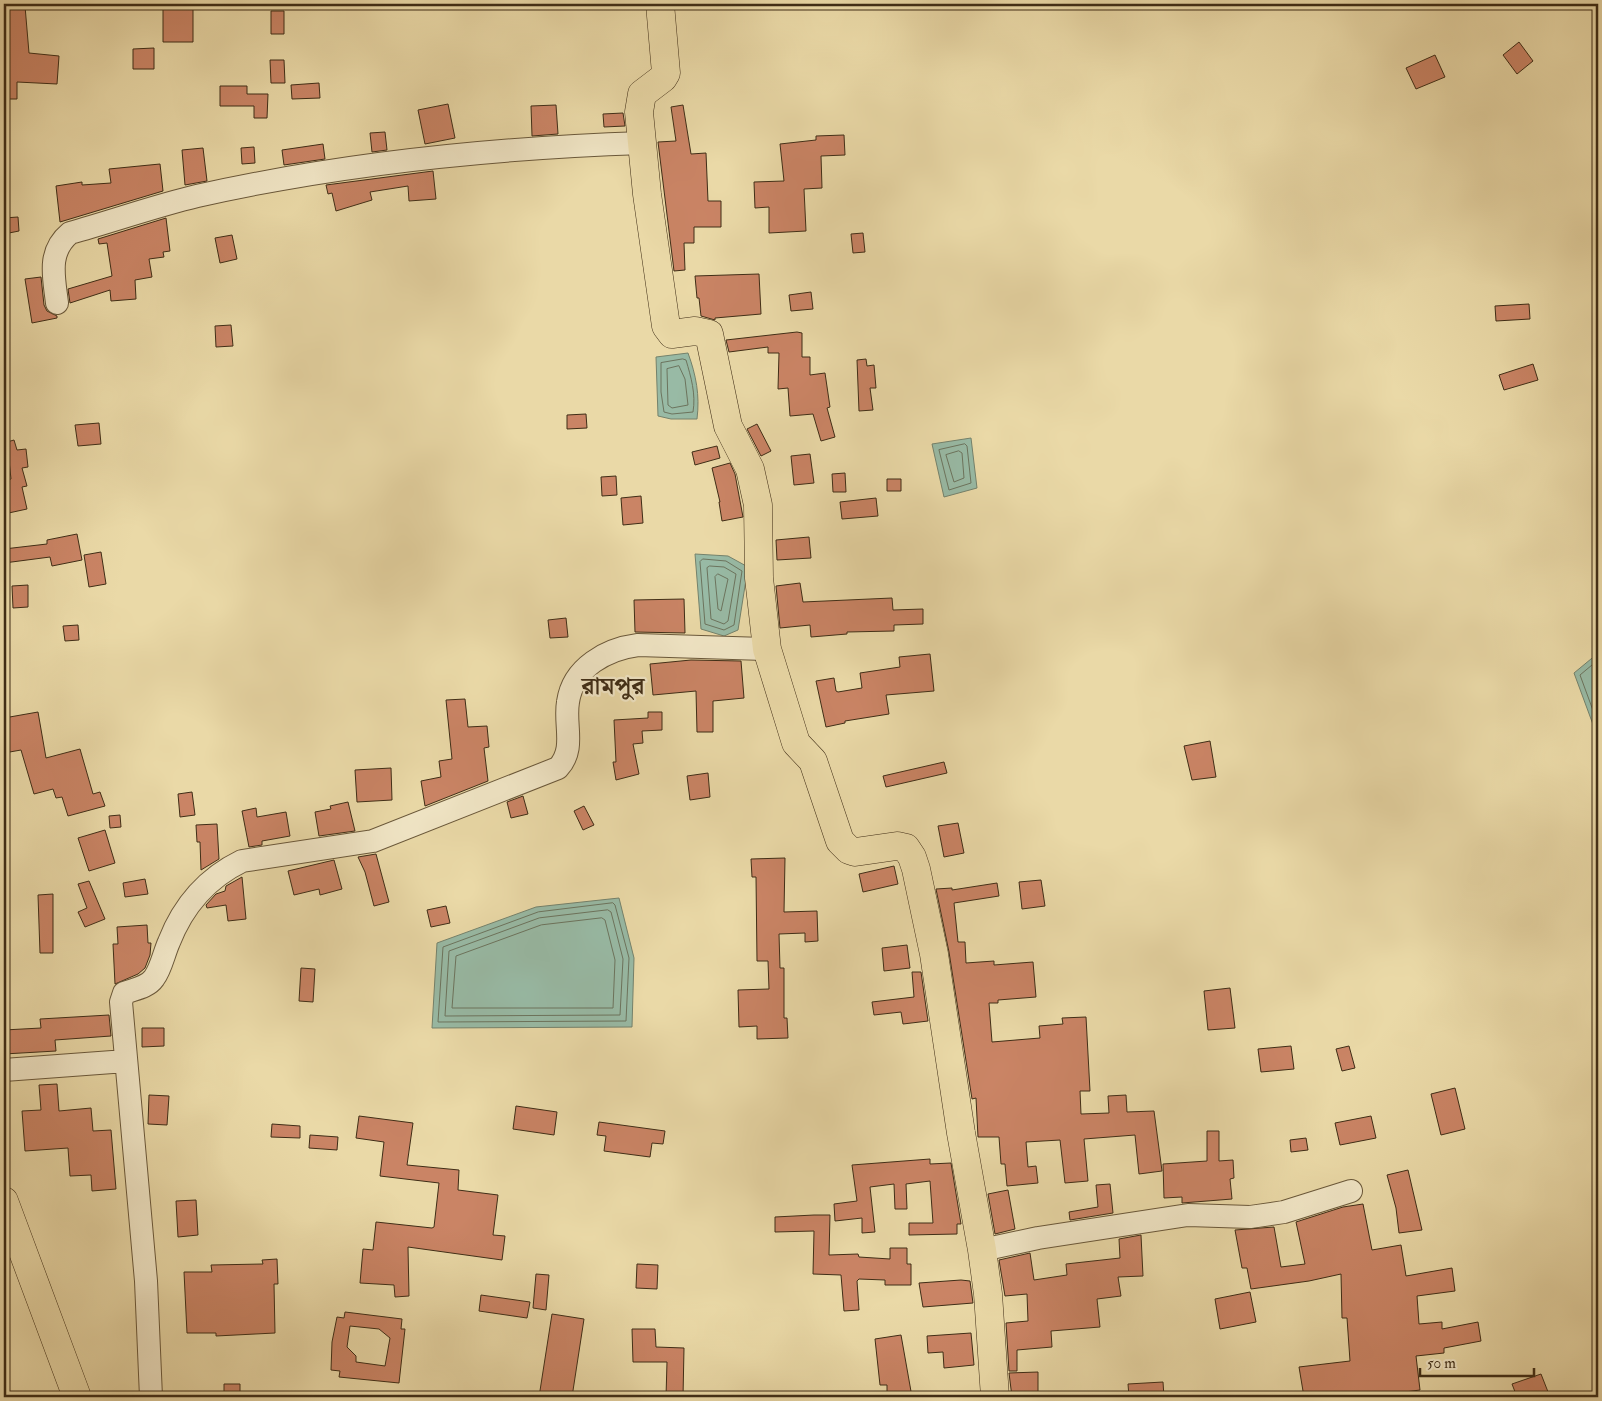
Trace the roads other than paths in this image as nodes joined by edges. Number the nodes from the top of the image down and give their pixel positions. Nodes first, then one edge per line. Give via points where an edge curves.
1 (660, 4) edge
2 (643, 143) junction
3 (57, 303) dead end
4 (767, 649) junction
5 (126, 1061) junction
6 (4, 1070) edge
7 (1351, 1192) dead end
8 (4, 1201) edge
9 (4, 1248) edge
10 (982, 1250) junction
11 (57, 1397) edge
12 (77, 1397) edge
13 (151, 1397) edge
14 (995, 1397) edge

1 - 2 main road via 667,67 663,78 642,94
2 - 3 street via 562,145 422,157 299,175 195,196 70,233 52,264
2 - 4 main road via 666,326 672,334 695,331 709,334 728,426 750,469 758,504 759,578
4 - 5 street via 638,645 617,648 599,656 580,676 573,689 568,701 568,750 558,768 373,841 242,861 225,870 184,910 154,978 141,988 124,993 121,1002
4 - 10 main road via 796,743 814,762 840,841 855,852 897,846 906,848 912,857 934,954
5 - 6 street
5 - 13 street via 146,1281
7 - 10 street via 1284,1212 1250,1217 1188,1215
8 - 12 main road
9 - 11 main road
10 - 14 main road

